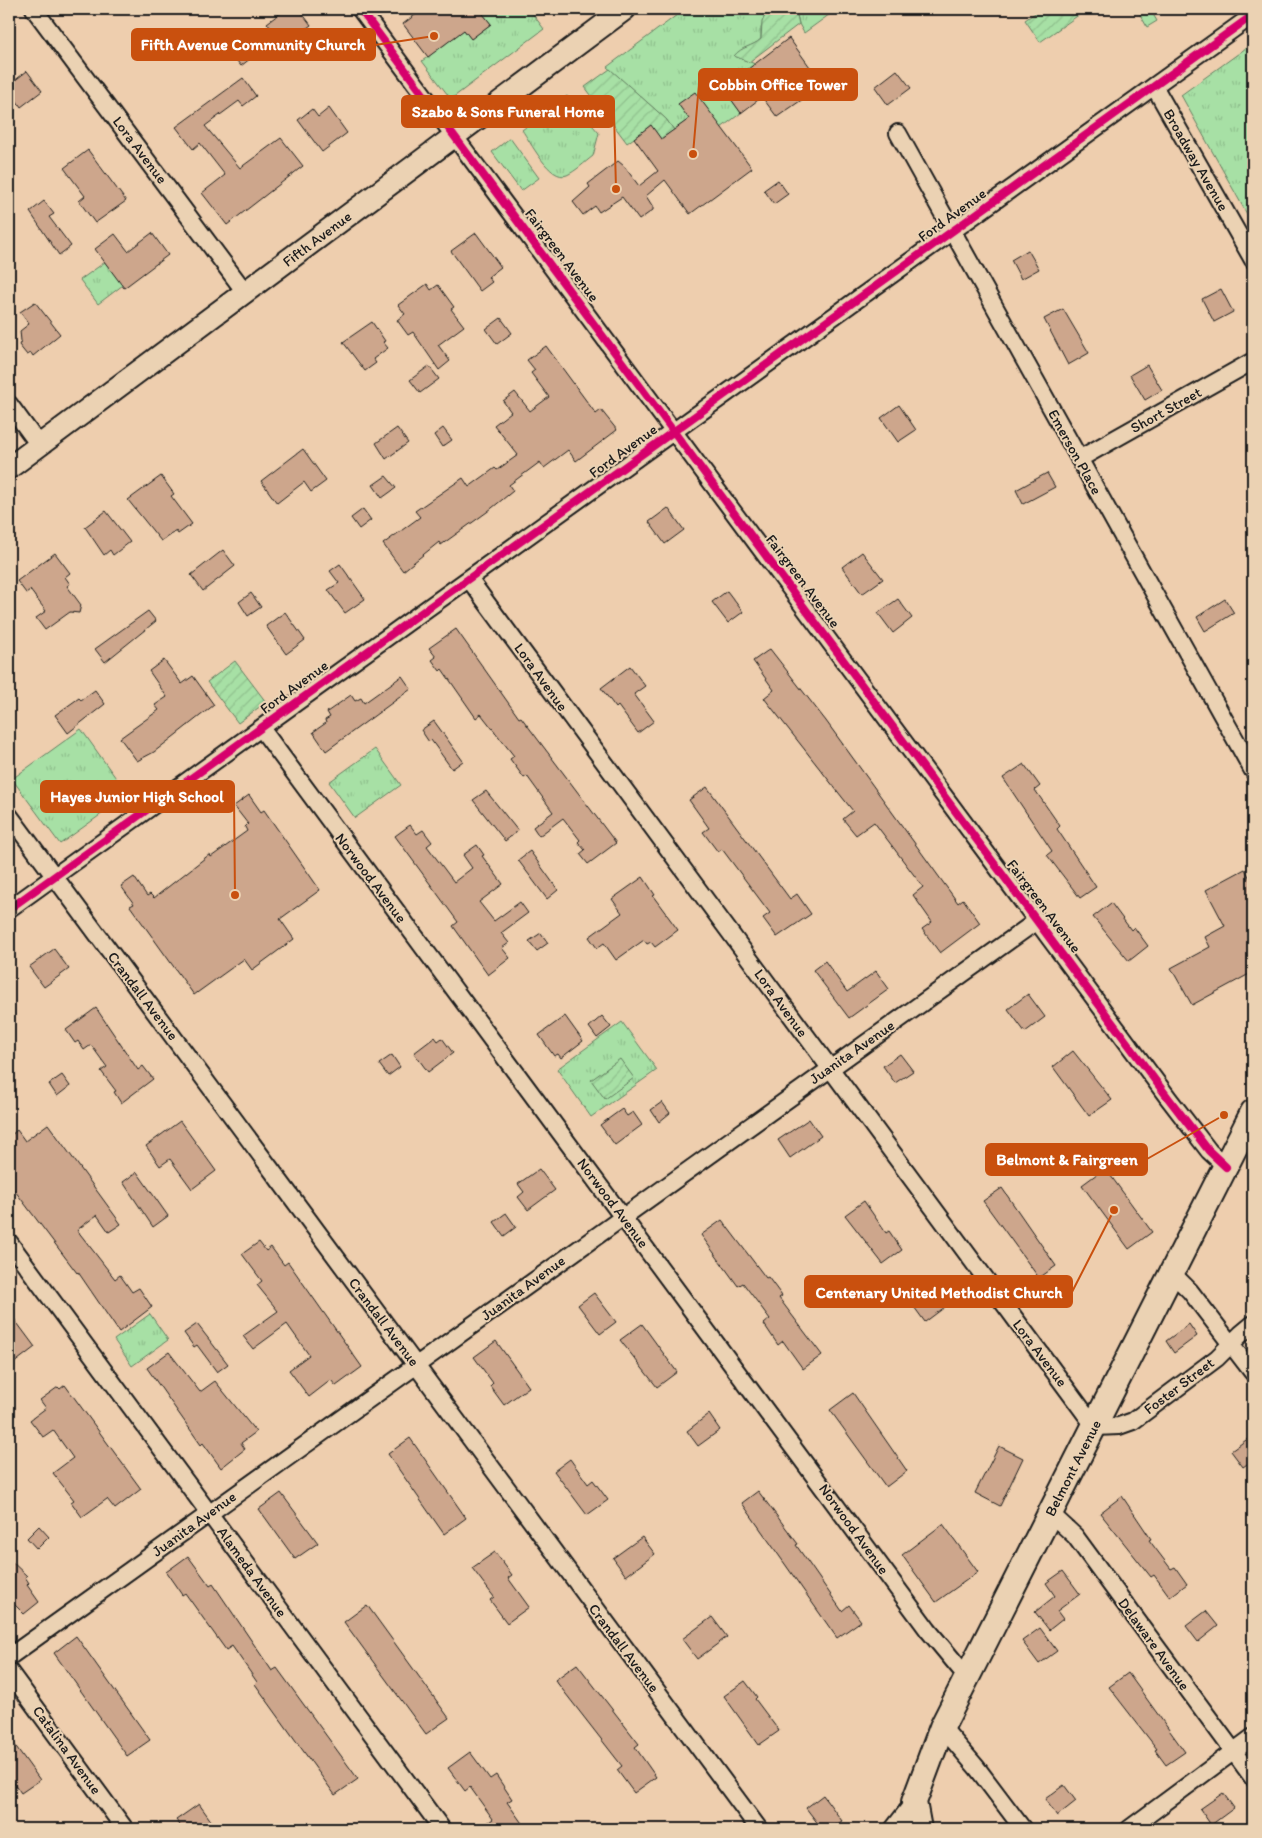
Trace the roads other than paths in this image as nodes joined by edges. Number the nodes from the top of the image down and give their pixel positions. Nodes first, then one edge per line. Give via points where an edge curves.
1 (34, 9) edge
2 (360, 9) edge
3 (625, 9) edge
4 (1253, 15) edge
5 (1154, 86) junction
6 (898, 132) dead end
7 (455, 135) junction
8 (952, 232) junction
9 (1253, 260) edge
10 (246, 292) junction
11 (1253, 361) edge
12 (9, 404) edge
13 (675, 431) junction
14 (39, 446) junction
15 (1079, 459) junction
16 (9, 468) edge
17 (469, 579) junction
18 (261, 728) junction
19 (1253, 771) edge
20 (9, 815) edge
21 (54, 876) junction
22 (9, 909) edge
23 (1038, 920) junction
24 (830, 1069) junction
25 (1253, 1112) edge
26 (1226, 1167) junction
27 (623, 1217) junction
28 (9, 1242) edge
29 (1172, 1273) junction
30 (1253, 1324) edge
31 (1232, 1344) junction
32 (416, 1365) junction
33 (1253, 1373) edge
34 (1095, 1427) junction
35 (209, 1513) junction
36 (1050, 1513) junction
37 (9, 1657) edge
38 (9, 1671) edge
39 (966, 1677) junction
40 (942, 1727) junction
41 (1253, 1737) edge
42 (1234, 1752) junction
43 (1253, 1778) edge
44 (914, 1802) junction
45 (126, 1829) edge
46 (442, 1829) edge
47 (758, 1829) edge
48 (893, 1829) edge
49 (919, 1829) edge
50 (1023, 1829) edge
51 (1129, 1829) edge

1 - 10 street, Lora Avenue
2 - 7 street, Fairgreen Avenue
3 - 7 street, Fifth Avenue
4 - 5 street, Ford Avenue
5 - 8 street, Ford Avenue
5 - 9 street, Broadway Avenue
6 - 8 street, Emerson Place
7 - 10 street, Fifth Avenue
7 - 13 street, Fairgreen Avenue
8 - 13 street, Ford Avenue
8 - 15 street, Emerson Place
10 - 14 street, Fifth Avenue
11 - 15 street, Short Street
12 - 14 street
13 - 17 street, Ford Avenue
13 - 23 street, Fairgreen Avenue
14 - 16 street, Fifth Avenue
15 - 19 street, Emerson Place
17 - 18 street, Ford Avenue
17 - 24 street, Lora Avenue
18 - 21 street, Ford Avenue
18 - 27 street, Norwood Avenue
20 - 21 street, Crandall Avenue
21 - 22 street, Ford Avenue
21 - 32 street, Crandall Avenue
23 - 24 street, Juanita Avenue
23 - 26 street, Fairgreen Avenue via 1169,1099 1209,1151
24 - 27 street, Juanita Avenue
24 - 34 street, Lora Avenue
25 - 26 main road, Belmont Avenue
26 - 29 main road, Belmont Avenue
27 - 32 street, Juanita Avenue
27 - 39 street, Norwood Avenue
28 - 35 street, Alameda Avenue
29 - 31 street
29 - 34 main road, Belmont Avenue
30 - 31 street, Foster Street
31 - 33 street
31 - 34 street, Foster Street via 1133,1421 1119,1426
32 - 35 street, Juanita Avenue
32 - 47 street, Crandall Avenue
34 - 36 main road, Belmont Avenue
35 - 37 street, Juanita Avenue
35 - 46 street, Alameda Avenue
36 - 39 main road, Belmont Avenue
36 - 42 street, Delaware Avenue via 1075,1536
38 - 45 street, Catalina Avenue
39 - 40 main road, Belmont Avenue
40 - 44 main road, Belmont Avenue
40 - 50 street
41 - 42 street
42 - 43 street, Delaware Avenue
42 - 51 street
44 - 48 street
44 - 49 main road

